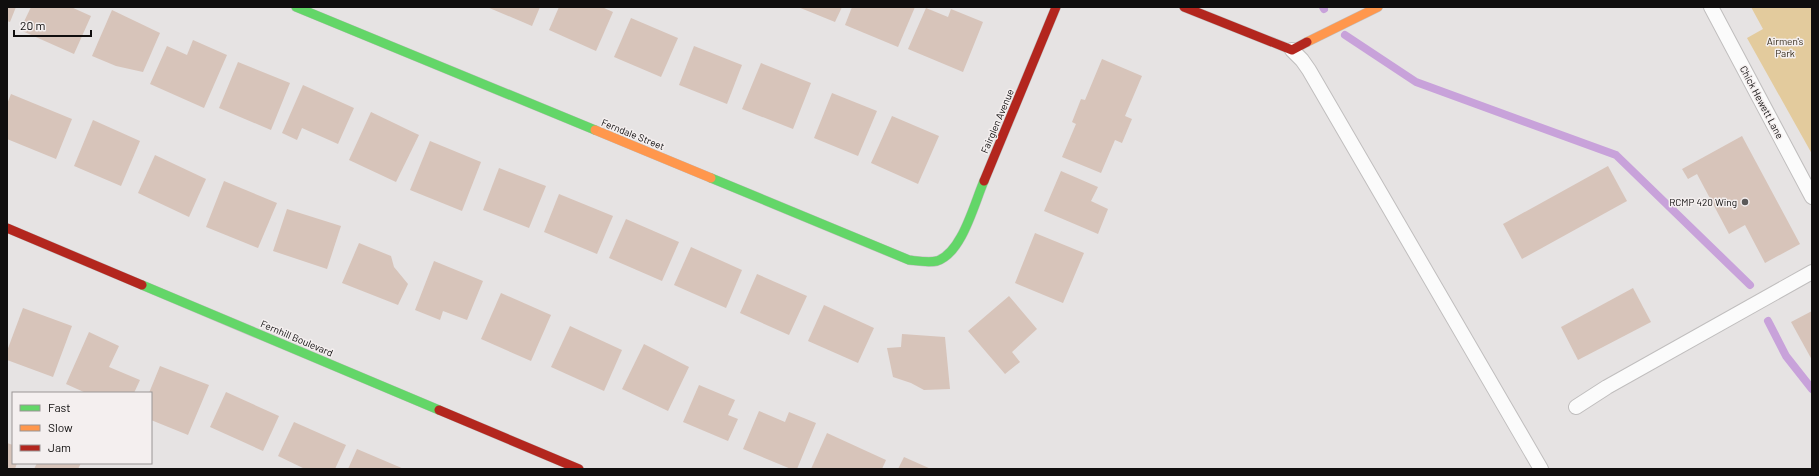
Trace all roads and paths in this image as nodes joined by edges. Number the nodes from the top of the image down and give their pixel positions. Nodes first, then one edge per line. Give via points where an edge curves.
1 (296, 7) edge
2 (1056, 7) edge
3 (1184, 7) edge
4 (1378, 7) edge
5 (1711, 7) edge
6 (1292, 50) junction
7 (1812, 197) edge
8 (7, 228) edge
9 (958, 243) joint
10 (1812, 272) edge
11 (1576, 408) dead end
12 (579, 469) edge
13 (1541, 469) edge

1 - 9 street, Ferndale Street via 909,260 927,263 941,260
2 - 9 street, Fairglen Avenue
3 - 6 street
4 - 6 street
5 - 7 lane, Chick Hewett Lane
6 - 13 lane via 1309,70
8 - 12 street, Fernhill Boulevard
10 - 11 lane via 1607,387

